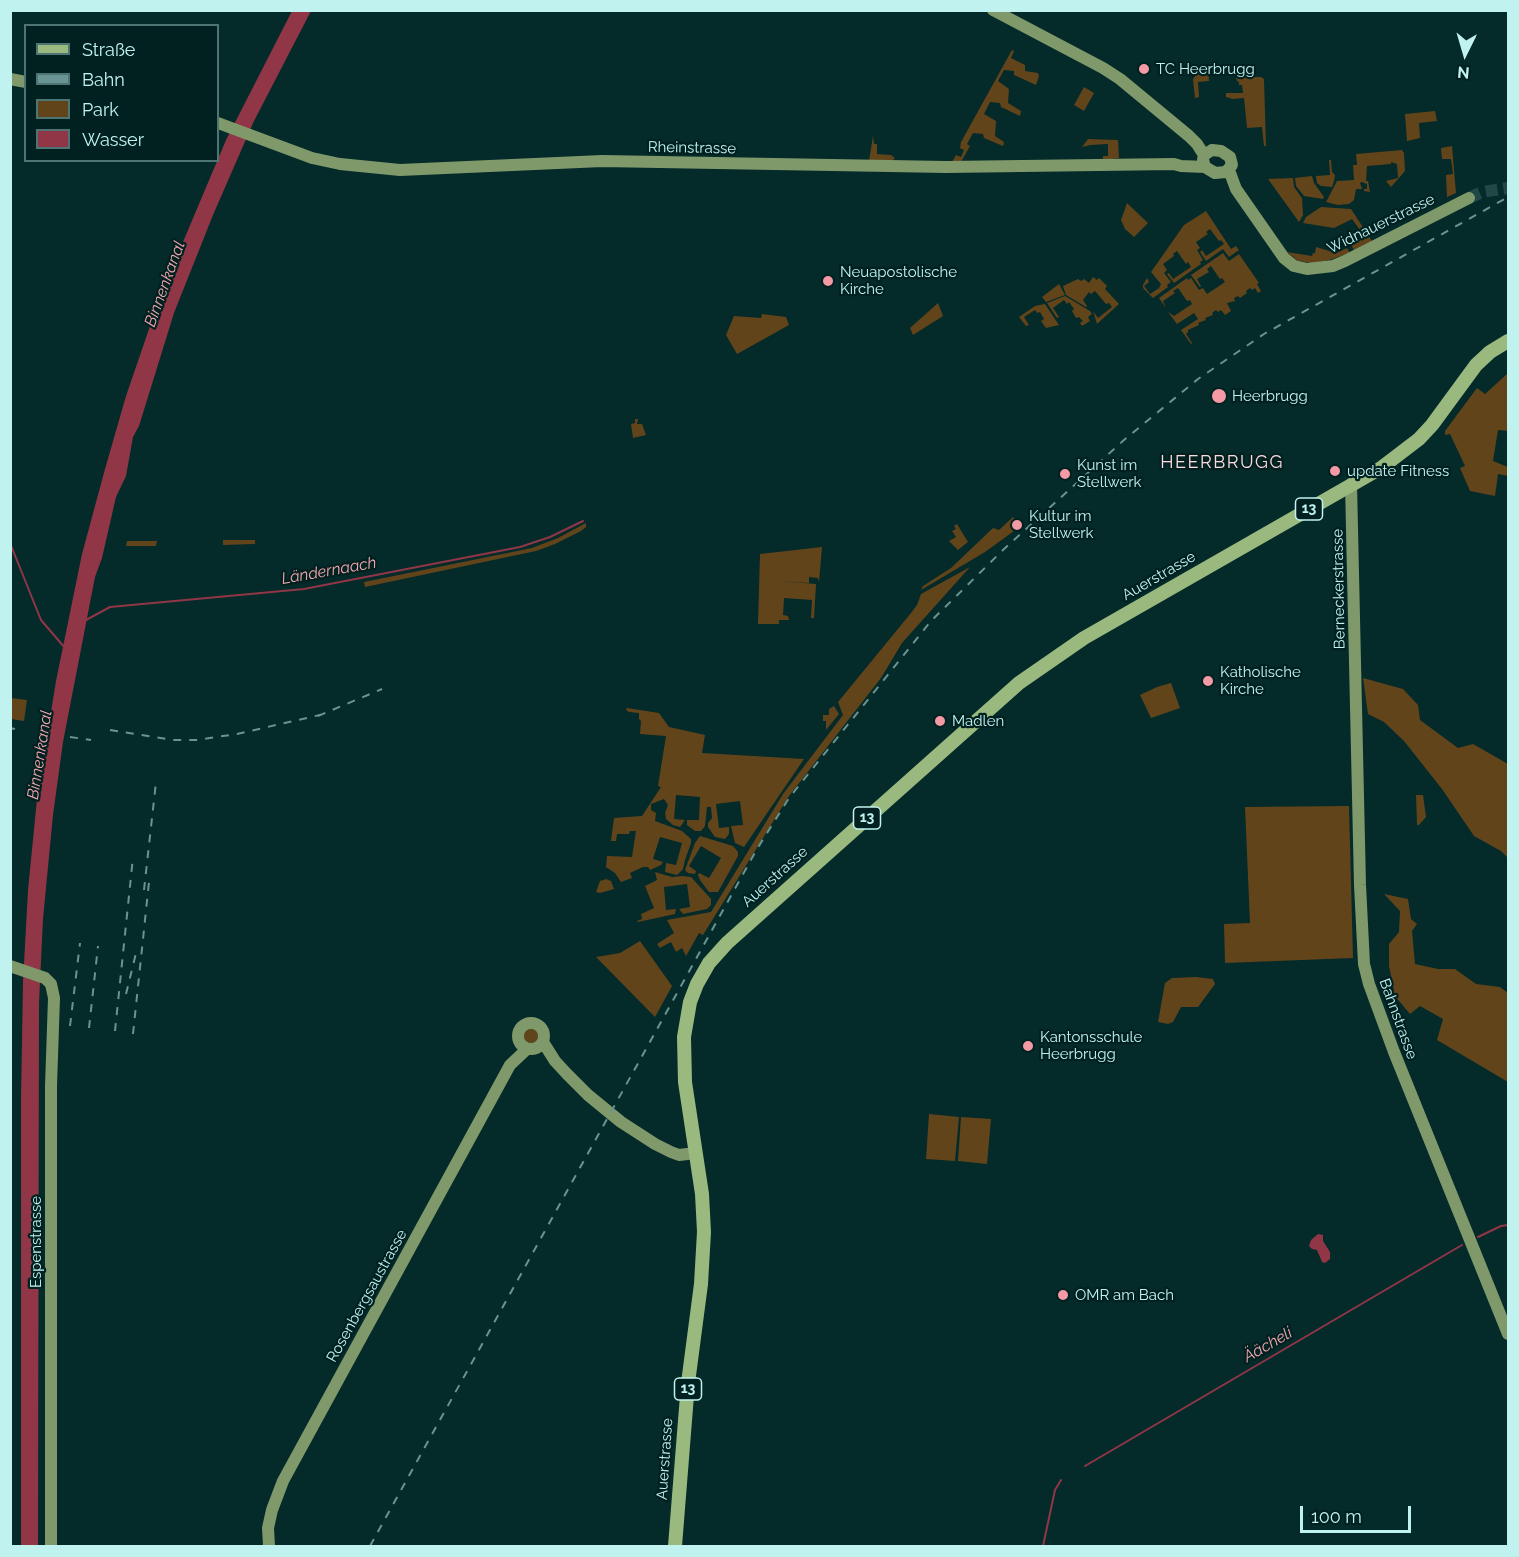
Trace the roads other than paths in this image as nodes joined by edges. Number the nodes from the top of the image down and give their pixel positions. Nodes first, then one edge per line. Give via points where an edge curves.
1 (993, 10) edge
2 (222, 125) edge
3 (1206, 158) junction
4 (1224, 172) junction
5 (1469, 198) tunnel mouth
6 (1509, 341) edge
7 (1351, 484) junction
8 (1355, 693) joint
9 (10, 966) edge
10 (696, 1153) junction
11 (1509, 1334) edge
12 (51, 1546) edge
13 (269, 1546) edge
14 (675, 1546) edge

1 - 3 street via 1120,79 1197,144
2 - 3 street, Rheinstrasse via 312,158 400,170 602,161 966,168 1174,164 1181,159
3 - 4 street via 1209,171
3 - 4 street via 1219,150 1229,155 1232,162
4 - 5 street, Widnauerstrasse via 1284,258 1294,266 1312,269 1346,261
6 - 7 main road, 13 via 1476,365 1419,439 1381,468
7 - 8 street, Berneckerstrasse
7 - 10 main road, Auerstrasse / 13 via 1084,638 1018,682 727,943 697,984 686,1019 685,1074
8 - 11 street, Bahnstrasse via 1364,964 1402,1073
9 - 12 street, Espenstrasse via 42,976 51,984 54,998
10 - 13 street, Rosenbergsaustrasse via 676,1154 639,1134 531,1045 510,1065 283,1481 268,1528
10 - 14 main road, Auerstrasse / 13 via 704,1213 702,1266

